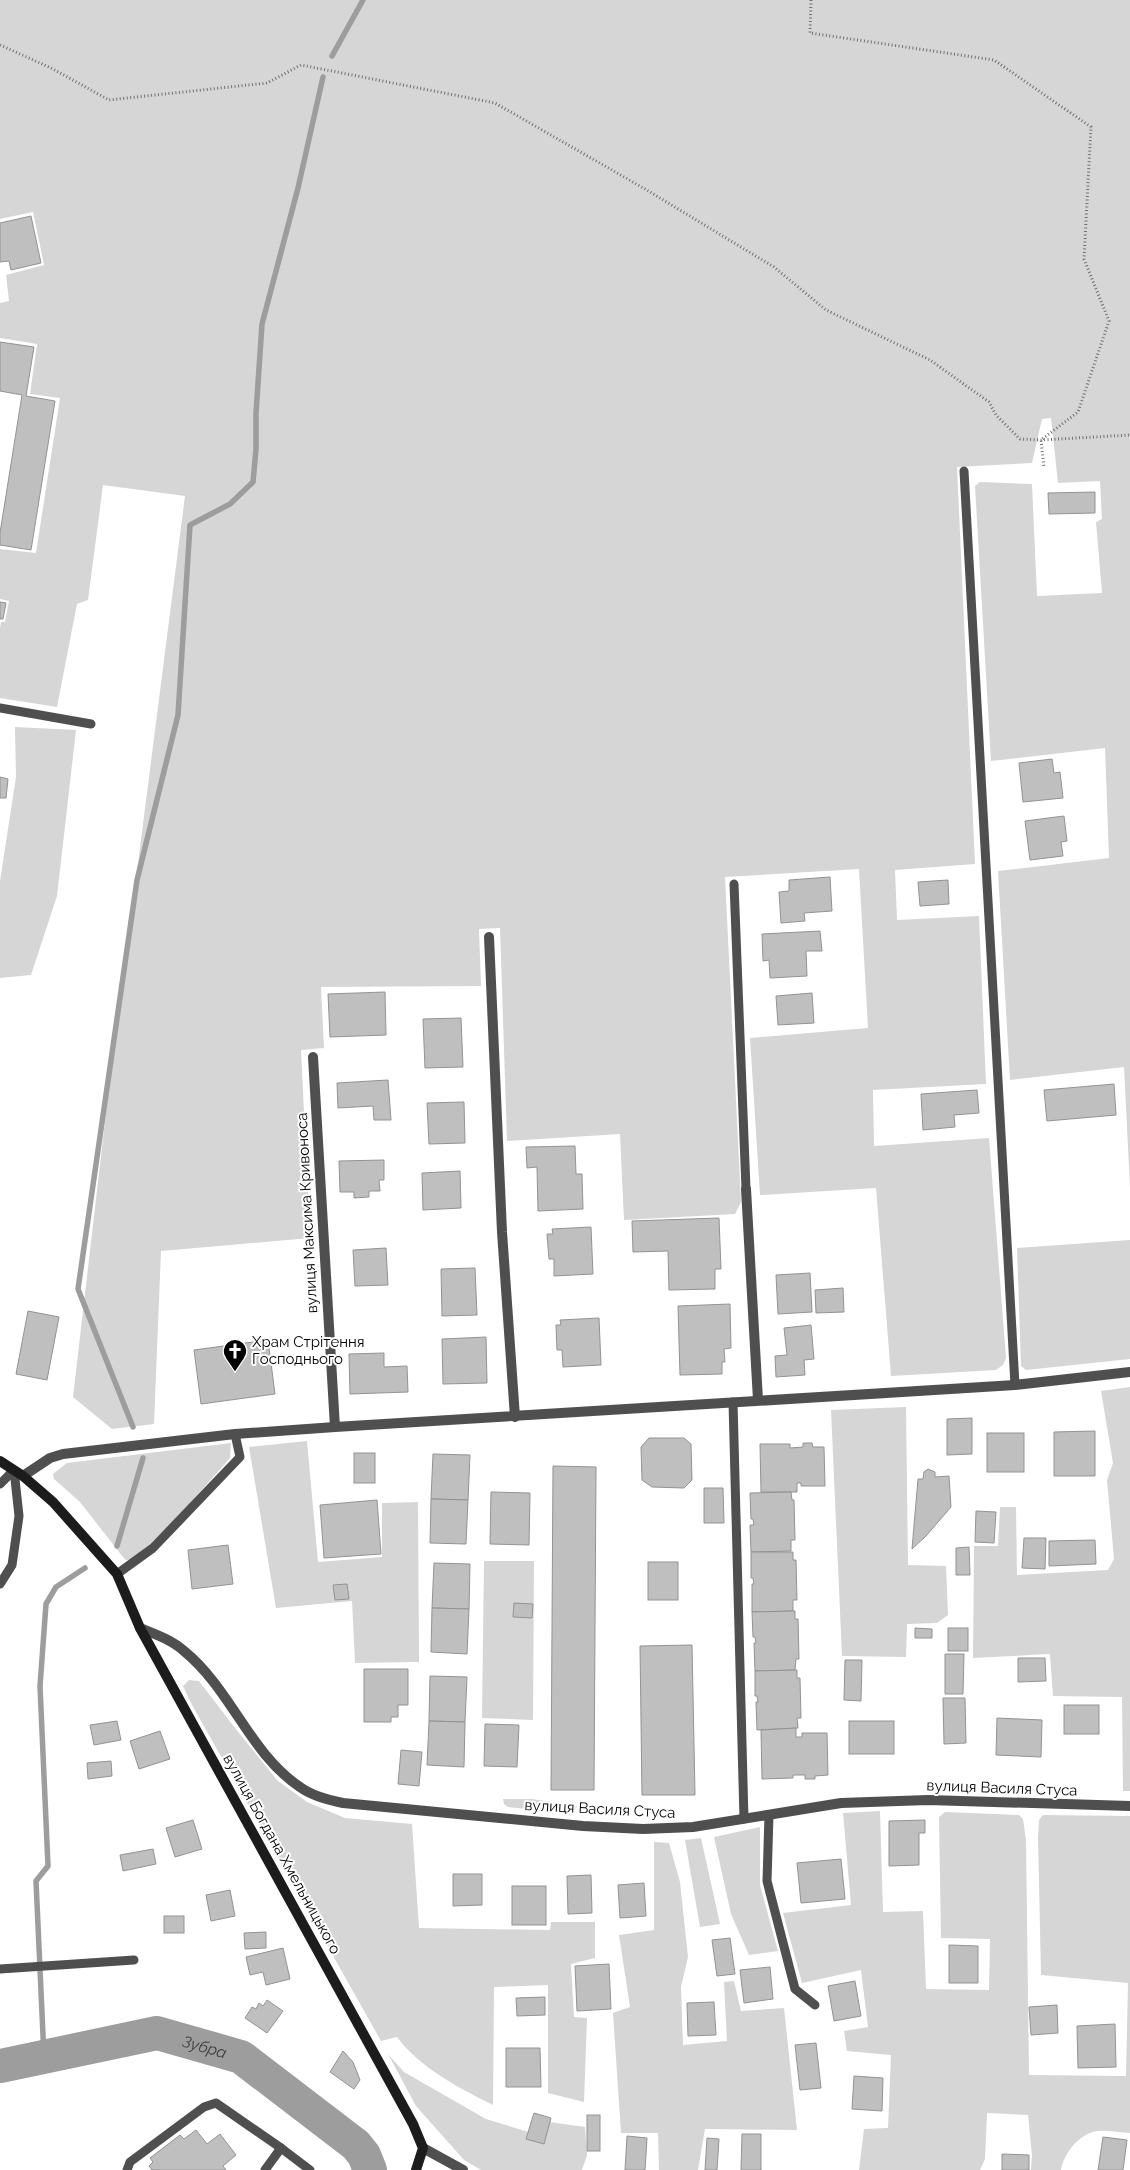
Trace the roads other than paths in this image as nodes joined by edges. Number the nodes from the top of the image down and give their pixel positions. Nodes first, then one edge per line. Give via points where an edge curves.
1 (964, 471) dead end
2 (0, 708) edge
3 (91, 724) dead end
4 (734, 884) dead end
5 (489, 937) dead end
6 (312, 1057) dead end
7 (746, 1188) joint
8 (1130, 1372) edge
9 (1015, 1385) junction
10 (758, 1400) junction
11 (733, 1402) junction
12 (515, 1417) junction
13 (335, 1427) junction
14 (236, 1434) junction
15 (0, 1461) edge
16 (19, 1473) junction
17 (0, 1484) edge
18 (117, 1574) junction
19 (0, 1584) edge
20 (140, 1628) junction
21 (1130, 1806) edge
22 (769, 1815) junction
23 (744, 1819) junction
24 (134, 1960) dead end
25 (0, 1969) edge
26 (815, 2005) dead end
27 (281, 2148) junction
28 (423, 2148) junction
29 (127, 2170) edge
30 (265, 2170) edge
31 (310, 2170) edge
32 (416, 2170) edge
33 (463, 2170) edge

1 - 9 lane
2 - 3 lane
4 - 7 lane
5 - 12 street via 502,1232
6 - 13 street, вулиця Максима Кривоноса
7 - 10 street
8 - 9 street
9 - 10 street
10 - 11 street
11 - 12 street
11 - 23 lane
12 - 13 street
13 - 14 street
14 - 16 street via 63,1454
14 - 18 lane via 240,1457 153,1548
15 - 16 main road, вулиця Богдана Хмельницького
16 - 17 lane
16 - 18 main road, вулиця Богдана Хмельницького via 53,1502
16 - 19 lane via 19,1516 12,1565
18 - 20 main road, вулиця Богдана Хмельницького
20 - 23 street, вулиця Василя Стуса via 169,1640 184,1651 213,1680 273,1764 301,1788 323,1798 343,1804 643,1829 693,1827
20 - 28 main road, вулиця Богдана Хмельницького via 413,2124
21 - 22 street, вулиця Василя Стуса via 928,1800 841,1803
22 - 23 street, вулиця Василя Стуса
22 - 26 lane via 767,1881 795,1989
24 - 25 lane
27 - 29 lane via 216,2103 204,2107 130,2162
27 - 30 lane
27 - 31 lane
28 - 32 main road
28 - 33 street

